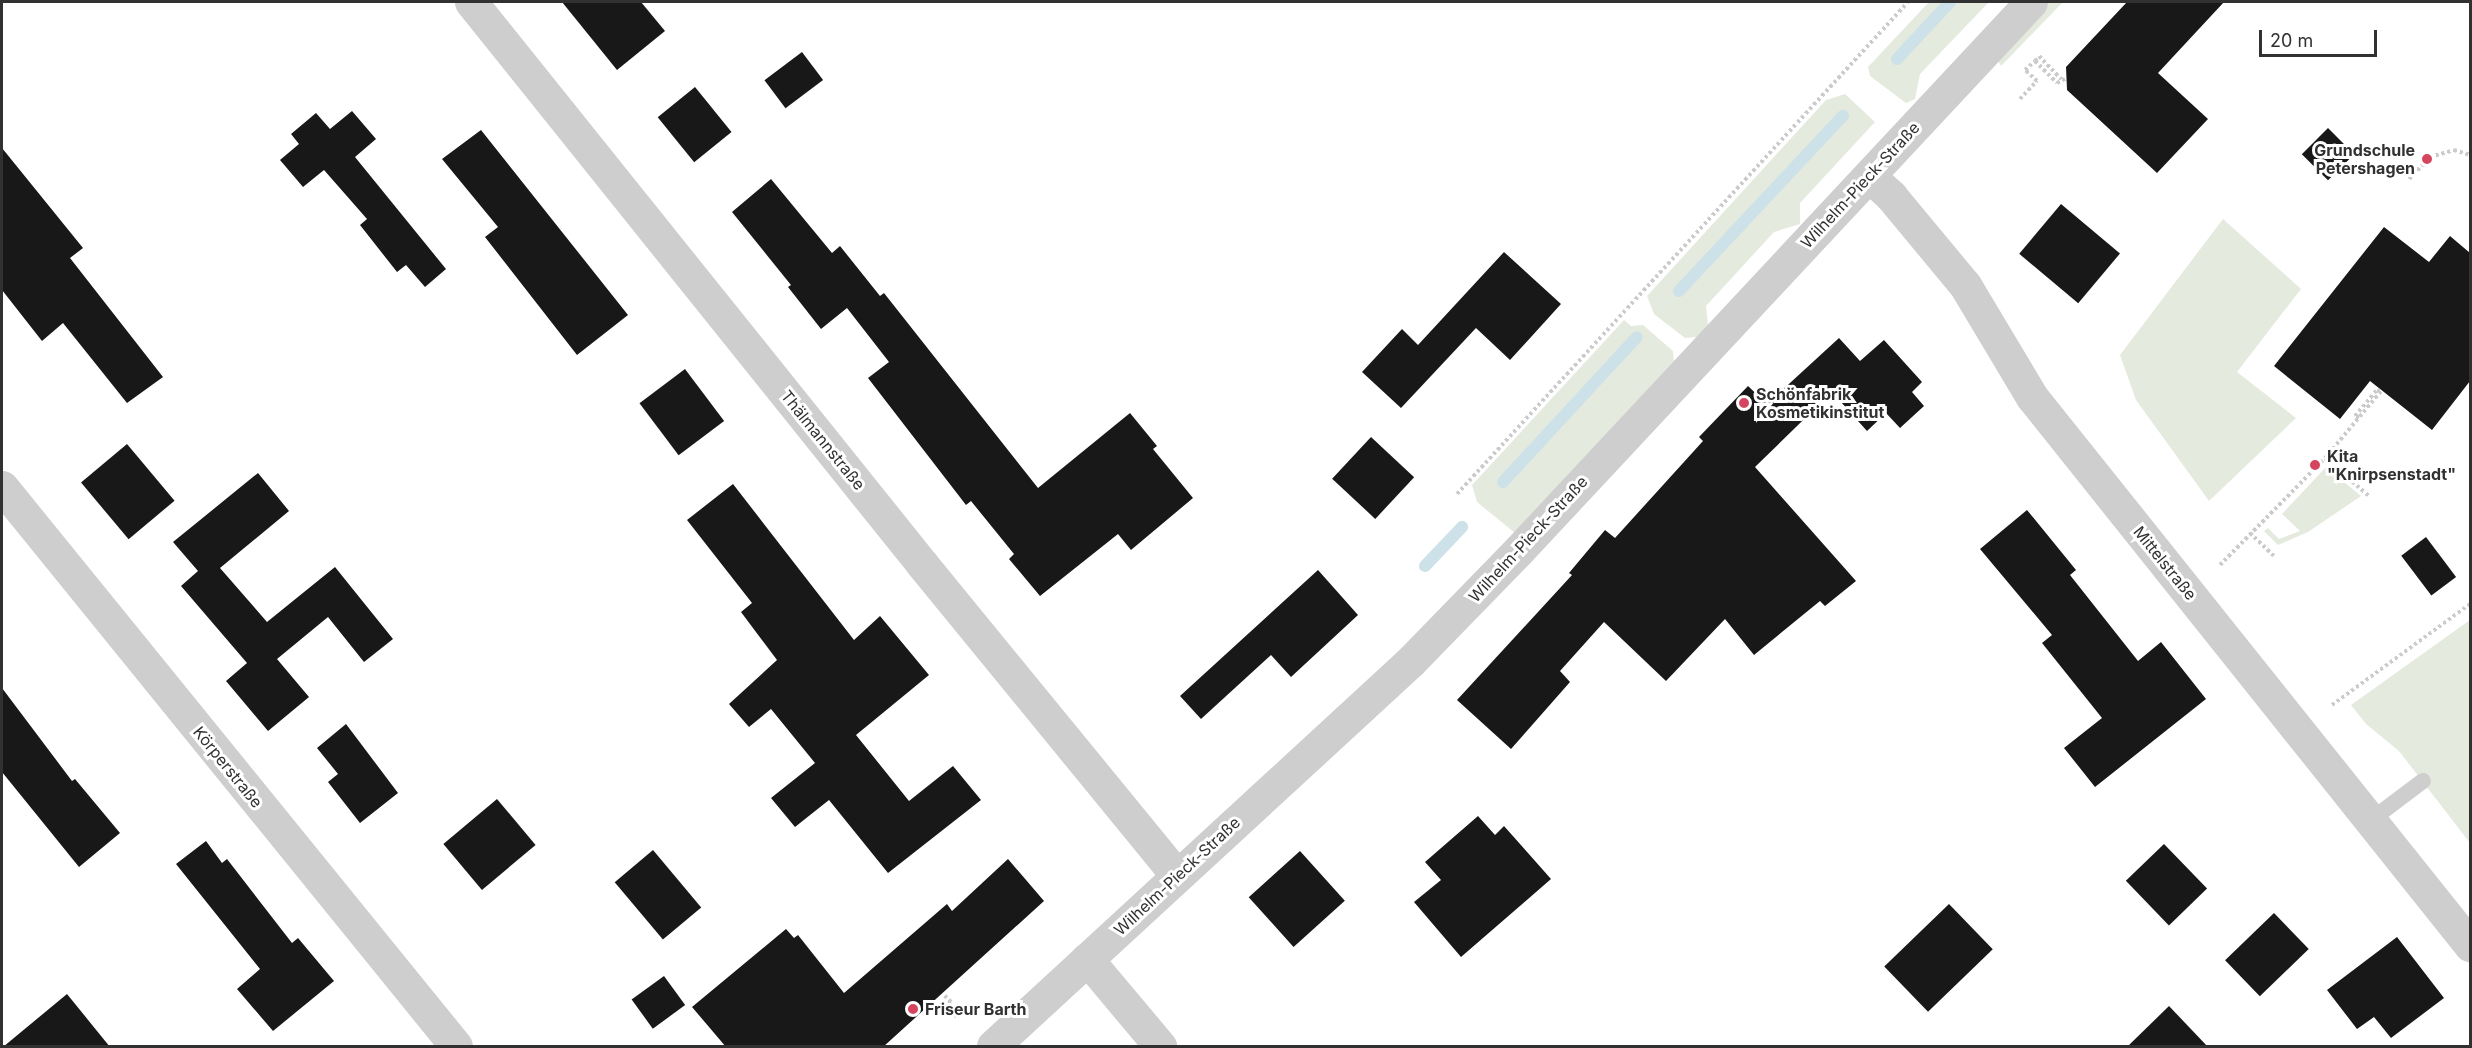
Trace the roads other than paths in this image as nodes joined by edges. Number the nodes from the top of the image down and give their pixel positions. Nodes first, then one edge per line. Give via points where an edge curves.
1 (471, 2) edge
2 (2031, 2) edge
3 (1869, 176) junction
4 (2, 487) edge
5 (2422, 781) dead end
6 (2371, 820) junction
7 (1178, 876) junction
8 (2470, 945) edge
9 (1087, 959) junction
10 (456, 1047) edge
11 (993, 1047) edge
12 (1160, 1047) edge

1 - 7 street, Thälmannstraße
2 - 3 street, Wilhelm-Pieck-Straße
3 - 6 street, Mittelstraße via 1891,196 1965,285 2032,398
3 - 7 street, Wilhelm-Pieck-Straße via 1418,654
4 - 10 street, Körperstraße
5 - 6 lane
6 - 8 street, Mittelstraße
7 - 9 street, Wilhelm-Pieck-Straße
9 - 11 street, Wilhelm-Pieck-Straße
9 - 12 street

